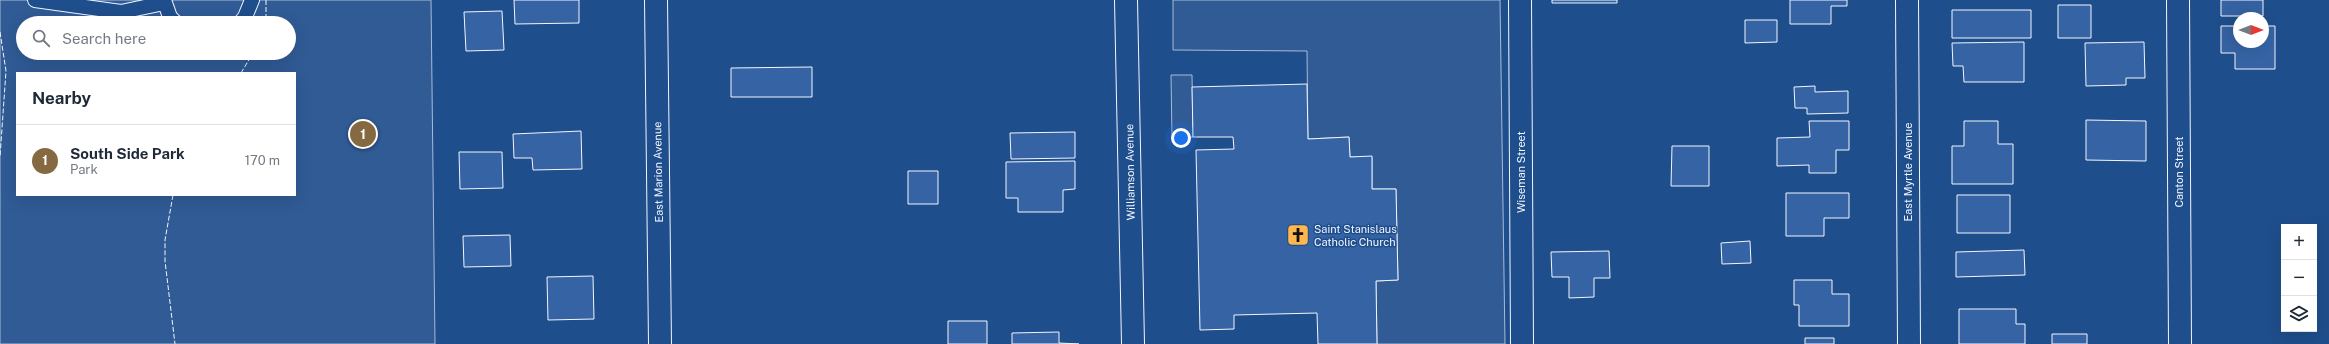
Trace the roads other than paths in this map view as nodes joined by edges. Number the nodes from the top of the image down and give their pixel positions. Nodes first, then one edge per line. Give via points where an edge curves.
1 (35, 0) edge
2 (252, 0) edge
3 (656, 0) edge
4 (1126, 0) edge
5 (1520, 0) edge
6 (1907, 0) edge
7 (2178, 0) edge
8 (164, 1) edge
9 (170, 16) edge
10 (246, 16) edge
11 (660, 344) edge
12 (1133, 344) edge
13 (1522, 344) edge
14 (1909, 344) edge
15 (2180, 344) edge

1 - 8 lane via 121,12
2 - 10 lane
3 - 11 street, East Marion Avenue
4 - 12 street, Williamson Avenue
5 - 13 street, Wiseman Street
6 - 14 street, East Myrtle Avenue
7 - 15 street, Canton Street
8 - 9 lane

